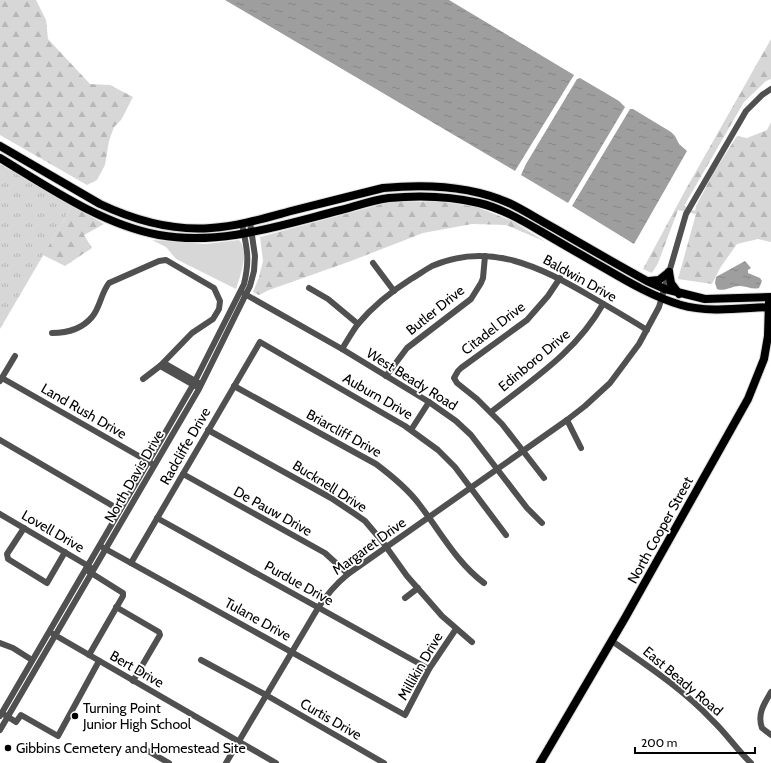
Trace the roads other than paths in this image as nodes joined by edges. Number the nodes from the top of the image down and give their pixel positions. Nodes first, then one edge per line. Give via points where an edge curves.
1 (771, 89) edge
2 (0, 146) edge
3 (0, 158) edge
4 (67, 185) junction
5 (62, 194) junction
6 (246, 223) junction
7 (248, 233) junction
8 (485, 256) junction
9 (373, 263) dead end
10 (669, 272) junction
11 (560, 278) junction
12 (647, 281) junction
13 (309, 288) dead end
14 (665, 289) junction
15 (394, 291) junction
16 (243, 293) junction
17 (679, 294) junction
18 (770, 297) edge
19 (662, 298) junction
20 (603, 304) junction
21 (770, 308) edge
22 (358, 324) junction
23 (647, 330) junction
24 (52, 333) dead end
25 (260, 342) joint
26 (342, 349) junction
27 (15, 356) dead end
28 (162, 364) junction
29 (386, 376) junction
30 (143, 379) dead end
31 (1, 380) edge
32 (198, 385) junction
33 (234, 386) junction
34 (429, 402) junction
35 (490, 412) junction
36 (567, 420) junction
37 (208, 430) junction
38 (412, 430) junction
39 (0, 440) edge
40 (581, 448) dead end
41 (523, 451) junction
42 (151, 463) junction
43 (497, 469) junction
44 (183, 474) junction
45 (544, 478) dead end
46 (471, 488) junction
47 (120, 510) junction
48 (0, 514) edge
49 (429, 517) junction
50 (157, 518) junction
51 (542, 523) dead end
52 (24, 528) junction
53 (506, 535) dead end
54 (102, 547) junction
55 (386, 547) junction
56 (65, 552) junction
57 (131, 563) junction
58 (86, 567) junction
59 (92, 571) junction
60 (348, 574) junction
61 (484, 583) dead end
62 (418, 588) junction
63 (405, 598) dead end
64 (116, 607) junction
65 (318, 608) junction
66 (456, 629) junction
67 (49, 632) junction
68 (56, 635) junction
69 (612, 641) junction
70 (472, 642) dead end
71 (0, 643) edge
72 (292, 651) junction
73 (89, 655) junction
74 (32, 660) junction
75 (201, 660) dead end
76 (100, 661) junction
77 (429, 669) junction
78 (133, 681) junction
79 (771, 692) edge
80 (266, 695) junction
81 (2, 715) edge
82 (405, 715) joint
83 (0, 730) edge
84 (771, 734) edge
85 (239, 742) junction
86 (148, 751) dead end
87 (169, 763) edge
88 (226, 763) edge
89 (276, 763) edge
90 (384, 763) edge
91 (540, 763) edge
92 (751, 763) edge

1 - 10 street, Margaret Drive via 746,112 686,214
2 - 4 main road
3 - 5 main road
4 - 5 main road
4 - 6 main road via 113,210 147,222 177,227 211,228
5 - 7 main road via 120,225 153,234 200,239
6 - 7 street, North Davis Drive
6 - 12 main road via 383,188 431,185 453,188 508,202
7 - 16 street, North Davis Drive via 248,270
7 - 19 main road via 387,199 450,197 482,204 517,218 639,288
8 - 11 street, Baldwin Drive via 520,261
8 - 15 street, Baldwin Drive via 461,258 431,267
8 - 29 street, Butler Drive via 483,278 471,299 407,348
9 - 15 street
10 - 12 main road via 659,280
10 - 14 street, Margaret Drive
10 - 17 main road
11 - 20 street, Baldwin Drive
11 - 35 street, Citadel Drive via 527,320 461,368 455,376 456,383
12 - 14 main road
13 - 22 street via 328,299
14 - 17 main road
14 - 19 street, Margaret Drive
15 - 22 street, Baldwin Drive
16 - 26 street, West Beady Road
16 - 32 street, North Davis Drive
17 - 18 main road via 705,299
18 - 21 main road, North Cooper Street
19 - 21 main road via 700,309
19 - 23 street, Margaret Drive
20 - 23 street, Baldwin Drive
20 - 35 street, Edinboro Drive via 588,328 563,355
21 - 69 main road, North Cooper Street via 764,359 748,399
22 - 26 street, Baldwin Drive
23 - 36 street, Margaret Drive via 610,383
24 - 28 street via 73,330 92,317 109,283 166,260 214,288 220,301 213,319 192,333
25 - 33 street, Radcliffe Drive
25 - 38 street, Auburn Drive
26 - 29 street, West Beady Road
27 - 31 street
28 - 30 street
28 - 32 street
29 - 34 street, West Beady Road
31 - 42 street, Land Rush Drive
32 - 42 street, North Davis Drive
33 - 37 street, Radcliffe Drive
33 - 49 street, Briarcliff Drive via 376,464 408,491
34 - 38 street
34 - 43 street, West Beady Road via 456,420
35 - 41 street
36 - 40 street
36 - 41 street, Margaret Drive
37 - 44 street, Radcliffe Drive
37 - 55 street, Bucknell Drive via 344,506 364,521
38 - 46 street, Auburn Drive via 438,450
39 - 47 street
41 - 43 street, Margaret Drive
41 - 45 street
42 - 47 street, North Davis Drive
42 - 54 street, North Davis Drive
43 - 46 street, Margaret Drive
43 - 51 street, West Beady Road
44 - 50 street, Radcliffe Drive
44 - 60 street, De Pauw Drive via 325,553
46 - 49 street, Margaret Drive
46 - 53 street, Auburn Drive
47 - 54 street, North Davis Drive
48 - 52 street, Lovell Drive
49 - 55 street, Margaret Drive
49 - 61 street, Briarcliff Drive via 467,568
50 - 57 street, Radcliffe Drive
50 - 65 street, Purdue Drive
52 - 56 street, Lovell Drive
52 - 56 street via 7,554 8,559 47,583
54 - 57 street, Tulane Drive
54 - 58 street, North Davis Drive
54 - 59 street, North Davis Drive
55 - 60 street, Margaret Drive
55 - 62 street, Bucknell Drive
56 - 58 street, Lovell Drive
57 - 72 street, Tulane Drive
58 - 59 street, Lovell Drive
58 - 67 street, North Davis Drive
59 - 64 street, Lovell Drive via 122,591 123,596
59 - 68 street, North Davis Drive
60 - 65 street, Margaret Drive via 328,592
62 - 63 street
62 - 66 street, Bucknell Drive
64 - 73 street
64 - 78 street via 160,635
65 - 72 street, Margaret Drive
65 - 77 street, Purdue Drive
66 - 70 street, Bucknell Drive
66 - 77 street, Millikin Drive
67 - 68 street, Bert Drive
67 - 74 street, North Davis Drive
68 - 73 street, Bert Drive
68 - 81 street, North Davis Drive
69 - 91 main road, North Cooper Street
69 - 92 street, East Beady Road via 672,684 712,719
71 - 74 street
72 - 80 street, Margaret Drive
72 - 82 street, Tulane Drive
73 - 76 street, Bert Drive
74 - 81 street, North Davis Drive
75 - 80 street, Curtis Drive
76 - 78 street, Bert Drive
76 - 81 street via 58,736 21,715 16,722
77 - 82 street, Millikin Drive
78 - 85 street, Bert Drive
79 - 84 street via 761,709 760,717 763,729
80 - 85 street, Margaret Drive
80 - 90 street, Curtis Drive
81 - 83 street, North Davis Drive
85 - 88 street, Margaret Drive
85 - 89 street, Bert Drive
86 - 87 street

